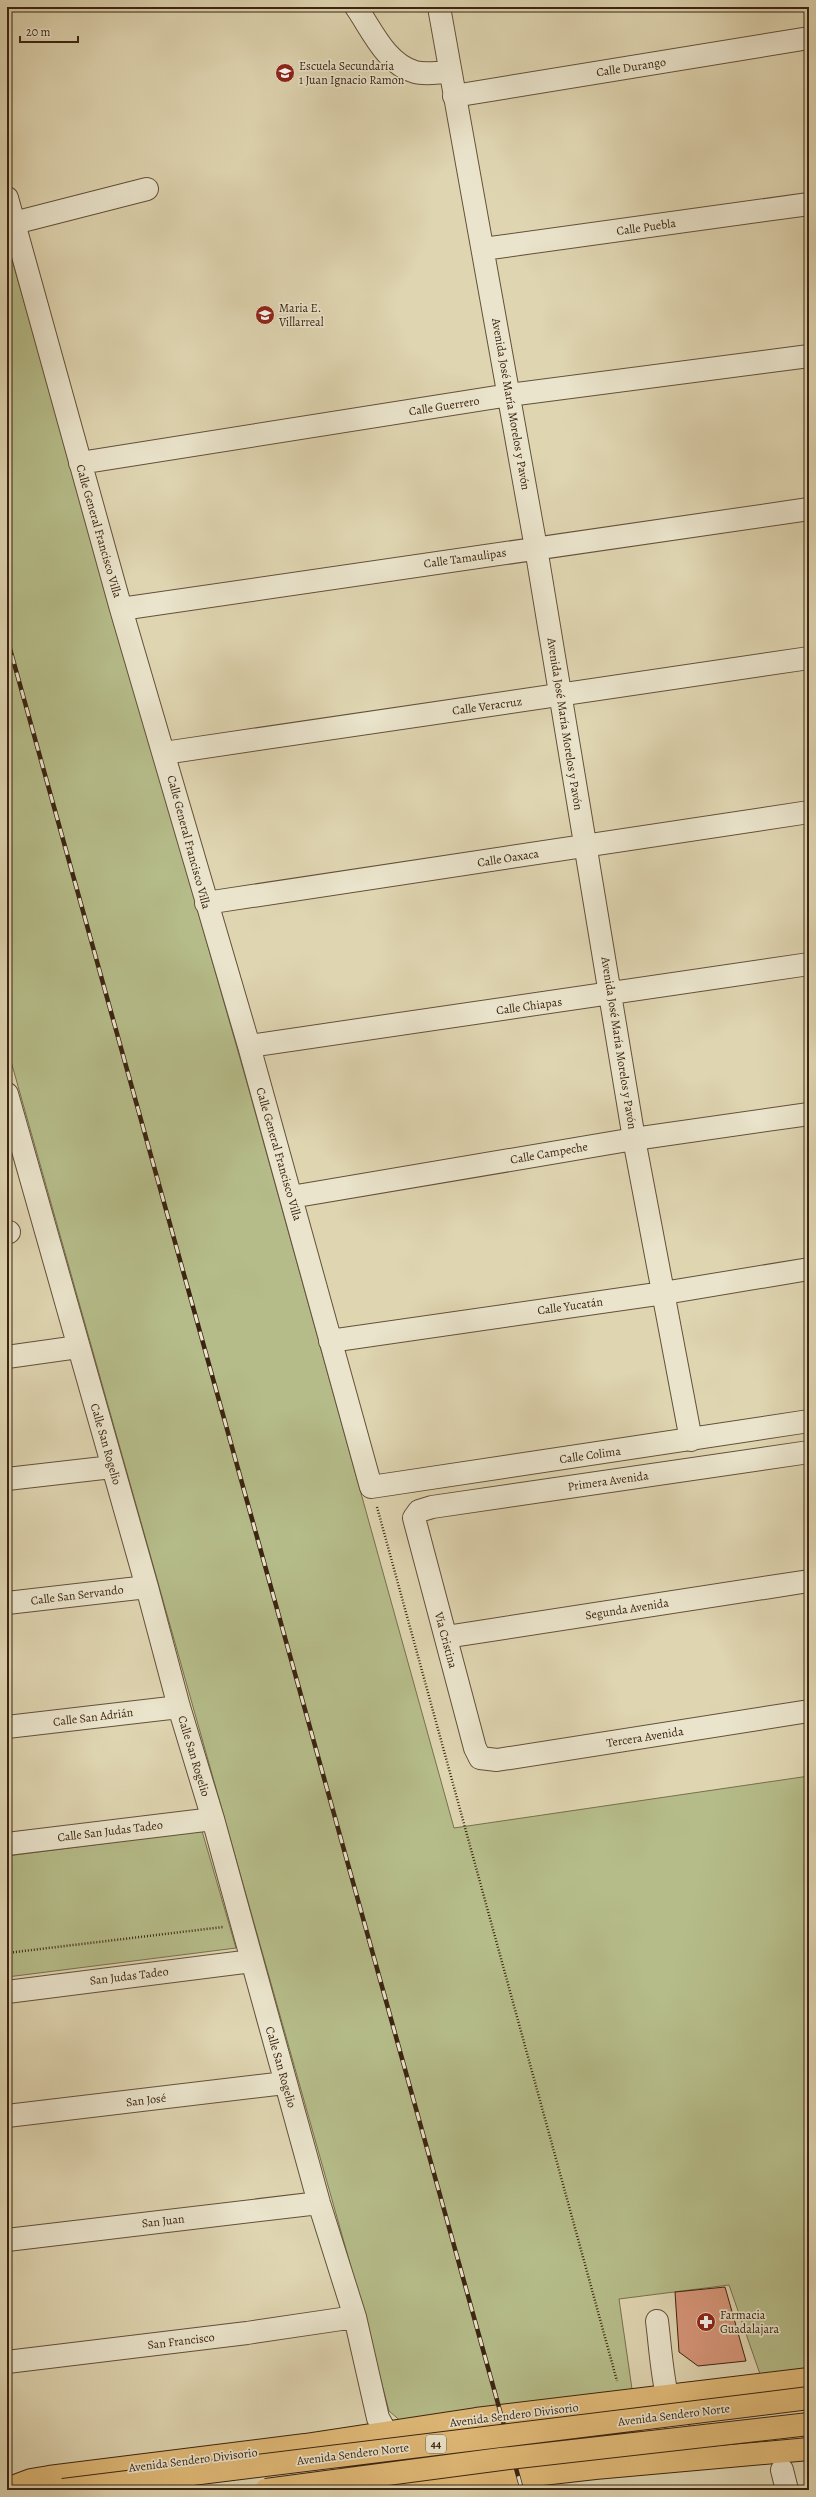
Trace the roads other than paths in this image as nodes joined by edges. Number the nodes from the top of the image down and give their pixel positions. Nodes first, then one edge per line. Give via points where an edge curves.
1 (356, 7) edge
2 (439, 7) edge
3 (809, 38) edge
4 (450, 72) junction
5 (454, 96) junction
6 (147, 189) dead end
7 (7, 198) edge
8 (809, 204) edge
9 (14, 223) junction
10 (483, 249) junction
11 (809, 356) edge
12 (509, 395) junction
13 (80, 463) junction
14 (809, 509) edge
15 (536, 548) junction
16 (121, 609) junction
17 (809, 658) edge
18 (559, 695) junction
19 (164, 753) junction
20 (809, 812) edge
21 (585, 846) junction
22 (206, 903) junction
23 (809, 964) edge
24 (611, 994) junction
25 (249, 1046) junction
26 (7, 1094) edge
27 (809, 1114) edge
28 (634, 1139) junction
29 (291, 1197) junction
30 (809, 1269) edge
31 (664, 1293) junction
32 (330, 1341) junction
33 (78, 1347) junction
34 (7, 1357) edge
35 (809, 1421) edge
36 (691, 1440) junction
37 (809, 1452) edge
38 (112, 1467) junction
39 (7, 1479) edge
40 (372, 1487) joint
41 (414, 1522) joint
42 (809, 1581) edge
43 (147, 1587) junction
44 (7, 1603) edge
45 (446, 1637) junction
46 (179, 1707) junction
47 (809, 1711) edge
48 (7, 1727) edge
49 (480, 1758) joint
50 (214, 1819) junction
51 (7, 1844) edge
52 (252, 1961) junction
53 (7, 1992) edge
54 (286, 2084) junction
55 (7, 2116) edge
56 (320, 2203) junction
57 (7, 2240) edge
58 (355, 2317) junction
59 (657, 2320) dead end
60 (7, 2362) edge
61 (809, 2379) edge
62 (668, 2396) junction
63 (809, 2398) edge
64 (809, 2424) edge
65 (383, 2426) junction
66 (305, 2445) junction
67 (809, 2449) edge
68 (708, 2458) junction
69 (432, 2488) edge
70 (7, 2489) edge
71 (58, 2490) edge
72 (63, 2490) edge
73 (266, 2490) edge
74 (323, 2490) edge
75 (404, 2490) edge

1 - 4 street via 392,60 402,66 426,73
2 - 4 street, Avenida José María Morelos y Pavón
3 - 5 street, Calle Durango
4 - 5 street, Avenida José María Morelos y Pavón
5 - 10 street, Avenida José María Morelos y Pavón
6 - 9 street
7 - 9 street, Calle General Francisco Villa
8 - 10 street, Calle Puebla
9 - 13 street, Calle General Francisco Villa
10 - 12 street, Avenida José María Morelos y Pavón
11 - 12 street, Calle Guerrero
12 - 13 street, Calle Guerrero
12 - 15 street, Avenida José María Morelos y Pavón
13 - 16 street, Calle General Francisco Villa
14 - 15 street, Calle Tamaulipas
15 - 16 street, Calle Tamaulipas
15 - 18 street, Avenida José María Morelos y Pavón
16 - 19 street, Calle General Francisco Villa
17 - 18 street, Calle Veracruz
18 - 19 street, Calle Veracruz
18 - 21 street, Avenida José María Morelos y Pavón
19 - 22 street, Calle General Francisco Villa
20 - 21 street, Calle Oaxaca
21 - 22 street, Calle Oaxaca
21 - 24 street, Avenida José María Morelos y Pavón
22 - 25 street, Calle General Francisco Villa
23 - 24 street, Calle Chiapas
24 - 25 street, Calle Chiapas
24 - 28 street, Avenida José María Morelos y Pavón
25 - 29 street, Calle General Francisco Villa
26 - 33 street, Calle San Rogelio
27 - 28 street, Calle Campeche
28 - 29 street, Calle Campeche
28 - 31 street, Avenida José María Morelos y Pavón
29 - 32 street, Calle General Francisco Villa
30 - 31 street, Calle Yucatán
31 - 32 street, Calle Yucatán
31 - 36 street, Avenida José María Morelos y Pavón
32 - 40 street, Calle General Francisco Villa
33 - 34 street
33 - 38 street, Calle San Rogelio
35 - 36 street, Calle Colima
36 - 40 street, Calle Colima
37 - 41 street, Primera Avenida via 432,1507 417,1513
38 - 39 street
38 - 43 street, Calle San Rogelio
41 - 45 street, Vía Cristina
42 - 45 street, Segunda Avenida
43 - 44 street, Calle San Servando
43 - 46 street, Calle San Rogelio
45 - 49 street, Vía Cristina via 475,1748
46 - 48 street, Calle San Adrián
46 - 50 street, Calle San Rogelio
47 - 49 street, Tercera Avenida via 497,1760
50 - 51 street, Calle San Judas Tadeo
50 - 52 street, Calle San Rogelio
52 - 53 street, San Judas Tadeo
52 - 54 street, Calle San Rogelio
54 - 55 street, San José
54 - 56 street, Calle San Rogelio
56 - 57 street, San Juan
56 - 58 street, Calle San Rogelio
58 - 60 street, San Francisco via 247,2333
58 - 65 street, Calle San Rogelio
59 - 62 street
61 - 62 main road, Avenida Sendero Divisorio
62 - 65 main road, Avenida Sendero Divisorio via 476,2419
62 - 68 street via 674,2420 683,2440
63 - 72 main road, Avenida Sendero Norte / 44, bridge
64 - 73 main road, Avenida Sendero Norte / 44, bridge via 501,2459
65 - 66 main road, Avenida Sendero Divisorio
65 - 69 street
66 - 70 main road, Avenida Sendero Divisorio via 49,2477 31,2480
66 - 74 main road via 320,2451 325,2459 328,2474
67 - 68 main road
68 - 69 main road
69 - 75 main road
71 - 72 main road, 44

